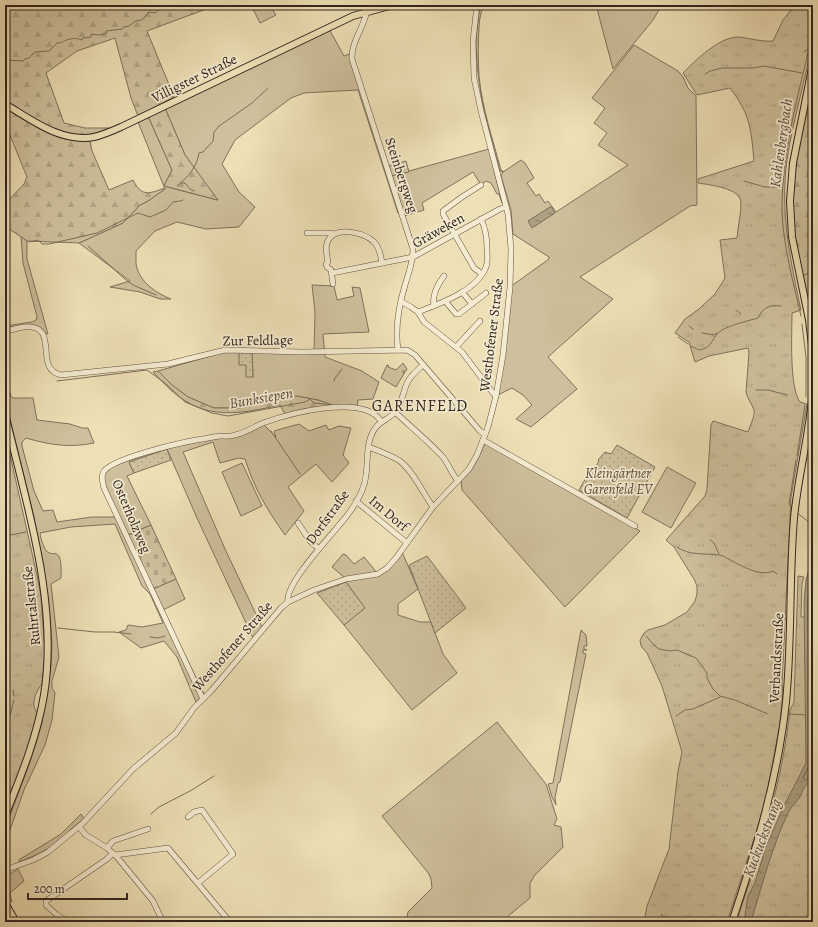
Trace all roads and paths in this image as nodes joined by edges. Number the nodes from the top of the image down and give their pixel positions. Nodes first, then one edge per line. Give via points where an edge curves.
1 (393, 5) edge
2 (477, 5) edge
3 (367, 11) junction
4 (813, 63) edge
5 (5, 104) edge
6 (481, 186) dead end
7 (506, 207) junction
8 (482, 219) junction
9 (307, 234) dead end
10 (334, 234) junction
11 (455, 234) junction
12 (413, 258) junction
13 (382, 263) junction
14 (332, 273) junction
15 (482, 274) junction
16 (444, 276) dead end
17 (333, 284) dead end
18 (462, 292) junction
19 (486, 293) dead end
20 (402, 302) junction
21 (446, 302) junction
22 (472, 304) junction
23 (434, 306) junction
24 (418, 312) junction
25 (480, 321) dead end
26 (5, 331) edge
27 (456, 347) junction
28 (398, 350) junction
29 (813, 354) edge
30 (423, 365) junction
31 (813, 390) edge
32 (496, 396) junction
33 (395, 412) junction
34 (5, 414) edge
35 (381, 421) junction
36 (484, 437) junction
37 (368, 447) junction
38 (458, 481) junction
39 (356, 501) junction
40 (433, 507) junction
41 (298, 523) dead end
42 (635, 526) dead end
43 (406, 543) junction
44 (319, 549) junction
45 (288, 602) junction
46 (203, 699) junction
47 (5, 816) edge
48 (188, 817) dead end
49 (79, 827) junction
50 (148, 828) dead end
51 (107, 848) junction
52 (114, 854) junction
53 (5, 870) edge
54 (198, 883) junction
55 (5, 902) edge
56 (16, 922) edge
57 (69, 922) edge
58 (164, 922) edge
59 (230, 922) edge
60 (732, 922) edge

1 - 3 main road, Villigster Straße
2 - 7 street, Westhofener Straße via 473,41 474,78 480,111
3 - 5 main road, Villigster Straße via 121,127 96,136 79,138 58,133
3 - 12 street, Steinbergweg via 353,47 352,59 413,249
4 - 29 main road via 792,164 790,201 792,238 809,320
6 - 11 street via 444,209 443,214
7 - 8 street, Gräweken
7 - 32 street, Westhofener Straße via 511,238 511,261 503,355
8 - 11 street, Gräweken
8 - 15 street via 487,241 486,267
9 - 10 street
10 - 13 street via 352,232 373,240 380,252
10 - 14 street via 326,248 326,264
11 - 12 street, Gräweken
11 - 15 street via 474,268
12 - 13 street, Gräweken
12 - 20 street, Steinbergweg
13 - 14 street, Gräweken
14 - 17 street
15 - 18 street
16 - 23 street via 434,298
18 - 21 street
18 - 22 street
19 - 22 street
20 - 24 street
20 - 28 street, Steinbergweg via 397,326
21 - 22 street via 458,314
21 - 23 street
23 - 24 street
24 - 27 street via 424,322
25 - 27 street
26 - 28 street, Zur Feldlage via 24,327 40,332 45,339 49,368 61,375 168,364 225,350
27 - 32 street
28 - 30 street, Zur Feldlage via 410,351
30 - 33 street via 410,378
30 - 36 street, Zur Feldlage
31 - 60 main road, Verbandsstraße via 795,516 788,667 777,763 759,838
32 - 36 street, Westhofener Straße
33 - 35 street, Dorfstraße
33 - 38 street via 428,441 448,464
34 - 47 main road, Ruhrtalstraße via 38,557 46,602 48,649 44,694 36,732
35 - 37 street, Dorfstraße via 370,436
35 - 46 street, Osterholzweg via 375,414 363,409 338,407 286,416 239,434 194,440 137,455 107,468 103,473 104,488
36 - 38 street, Westhofener Straße via 474,462
36 - 42 street, Zur Feldlage
37 - 39 street, Dorfstraße via 366,475
37 - 40 street via 402,462
38 - 40 street, Westhofener Straße
39 - 43 street, Im Dorf
39 - 44 street, Dorfstraße via 349,514
40 - 43 street, Westhofener Straße
41 - 44 street via 307,538
43 - 45 street, Westhofener Straße via 392,563 378,574 328,584
44 - 45 street, Dorfstraße via 292,586
45 - 46 street, Westhofener Straße
46 - 49 street, Westhofener Straße via 176,733 138,765
48 - 54 street via 202,810 233,854
49 - 51 street via 86,835
49 - 53 street, Westhofener Straße via 48,852
50 - 51 street via 113,841
51 - 52 street
52 - 54 street via 168,848
52 - 57 street via 46,901 50,910
52 - 58 street via 153,901
54 - 59 street
55 - 56 main road

